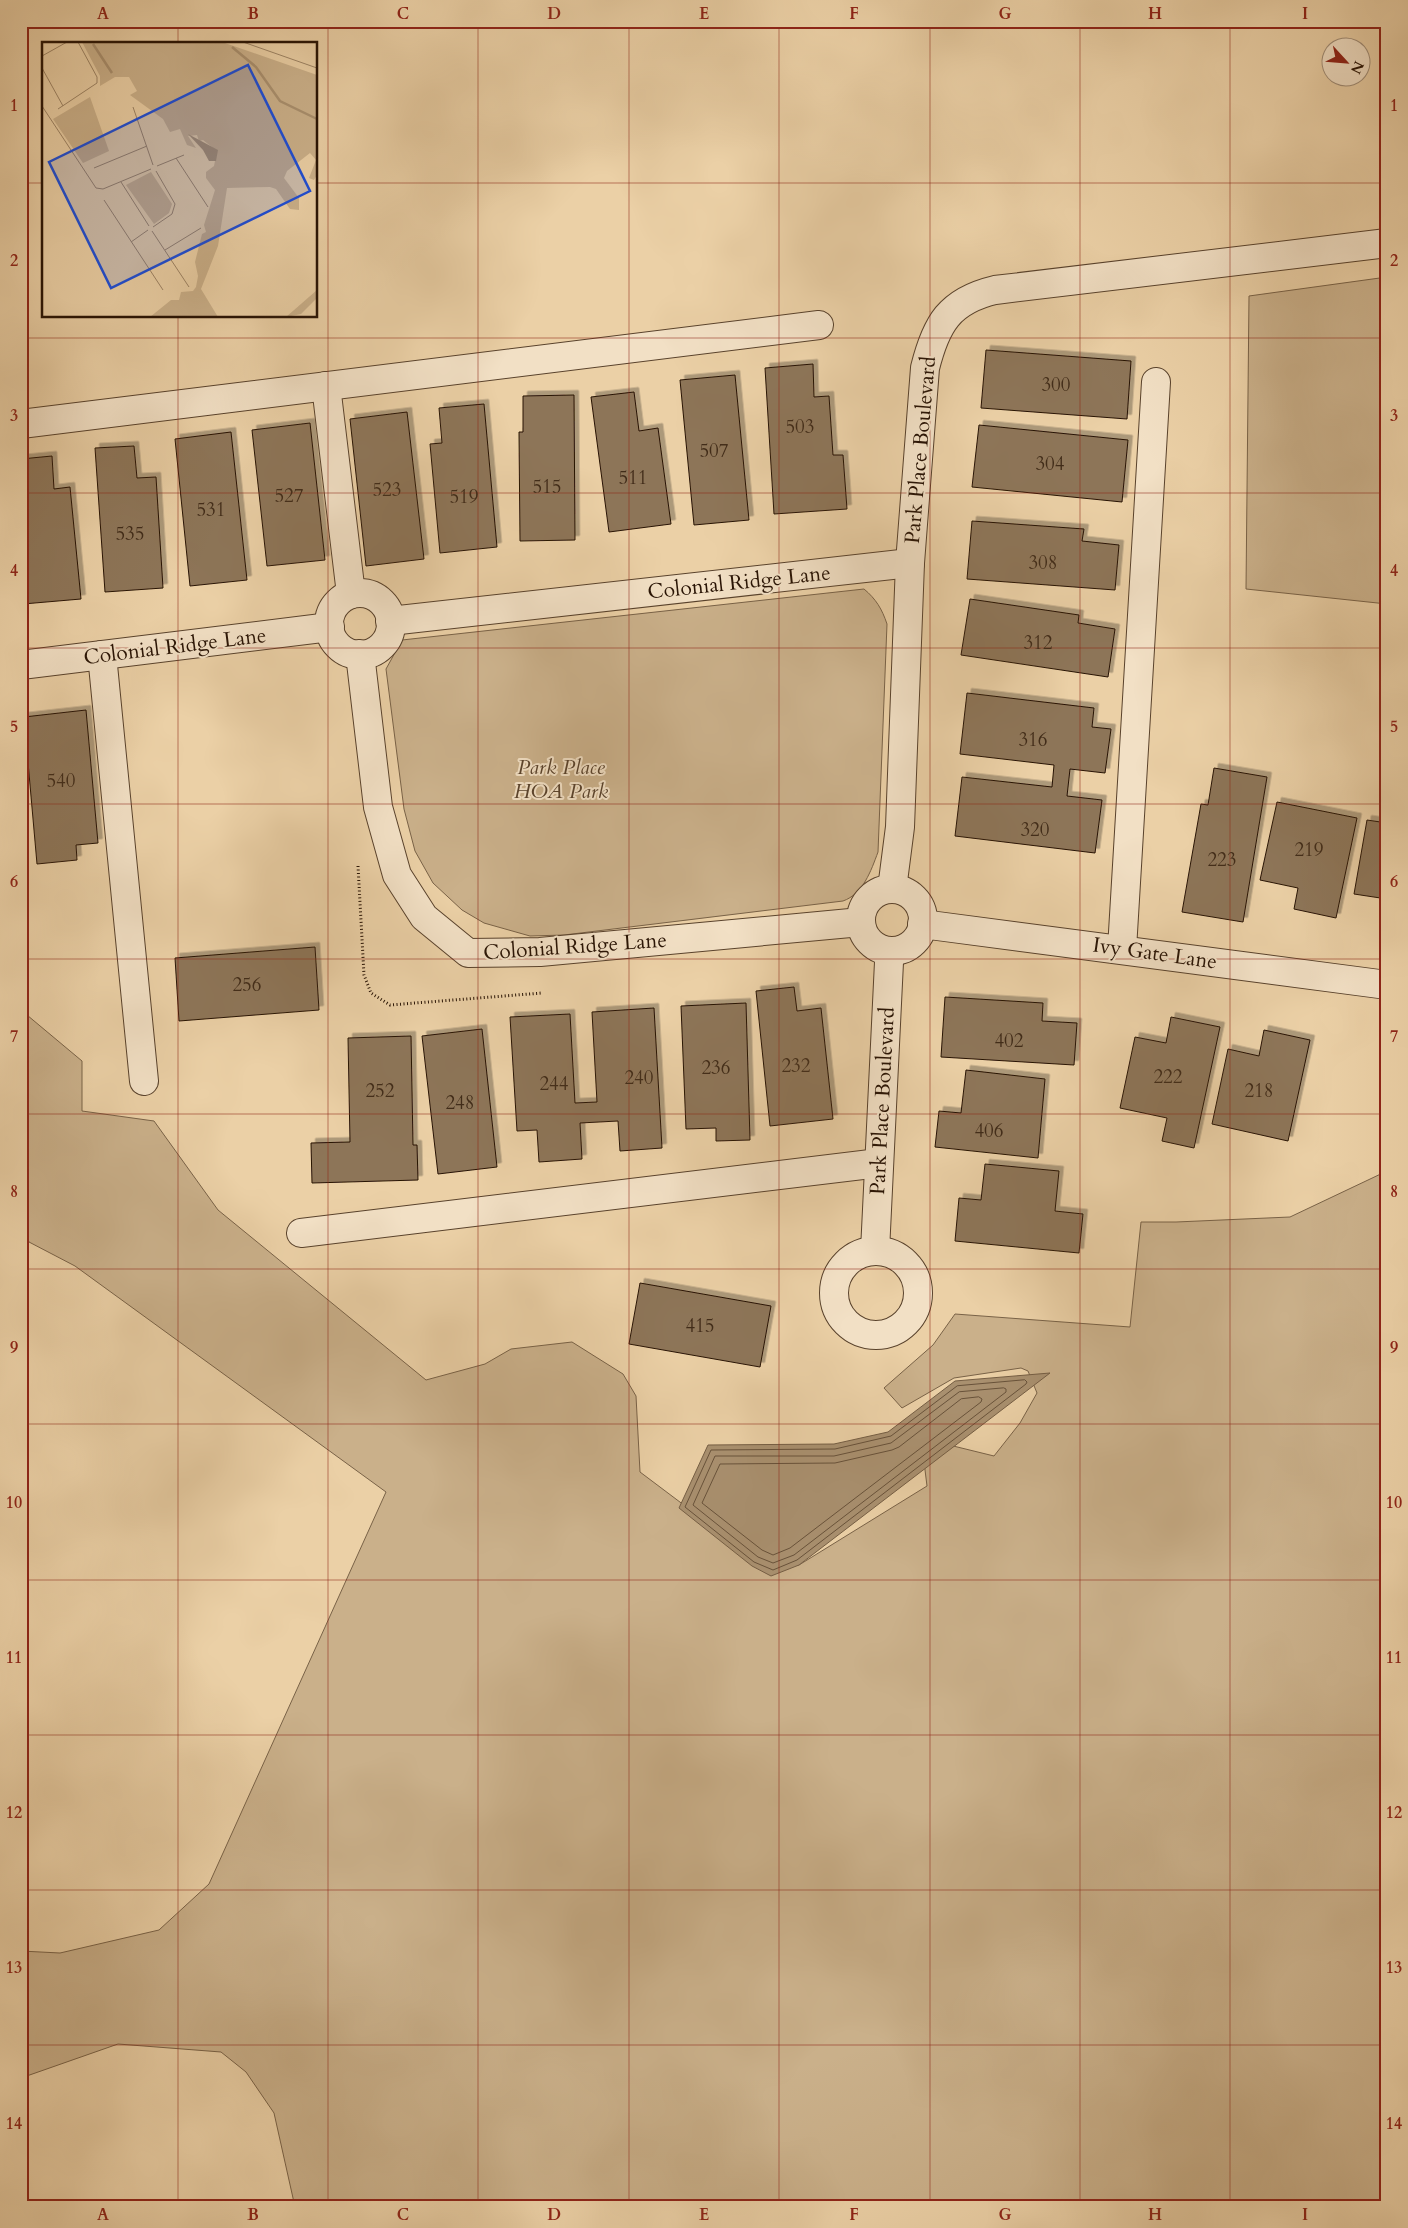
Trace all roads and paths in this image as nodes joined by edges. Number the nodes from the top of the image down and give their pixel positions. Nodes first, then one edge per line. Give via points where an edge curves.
1 (1387, 243) edge
2 (819, 325) dead end
3 (1156, 382) dead end
4 (326, 386) junction
5 (21, 424) edge
6 (910, 563) junction
7 (351, 594) junction
8 (390, 621) junction
9 (330, 627) junction
10 (360, 654) junction
11 (102, 655) junction
12 (21, 665) edge
13 (358, 865) dead end
14 (892, 889) junction
15 (862, 922) junction
16 (922, 924) junction
17 (1122, 949) junction
18 (892, 951) junction
19 (1387, 984) edge
20 (542, 993) dead end
21 (144, 1081) dead end
22 (879, 1163) junction
23 (301, 1233) dead end
24 (875, 1251) dead end

1 - 6 street, Park Place Boulevard via 995,290 963,302 938,326 925,368
2 - 4 street
3 - 17 street
4 - 5 street
4 - 7 street
6 - 8 street, Colonial Ridge Lane
6 - 14 street, Park Place Boulevard via 900,827
7 - 8 street via 371,595 380,600
7 - 9 street via 335,605 330,614
8 - 10 street via 388,637 381,646 373,652
9 - 10 street via 335,643 343,650
9 - 11 street, Colonial Ridge Lane
10 - 15 street, Colonial Ridge Lane via 378,807 397,875 424,917 468,953 540,952
11 - 12 street, Colonial Ridge Lane
11 - 21 street
13 - 20 path via 364,975 371,993 390,1005
14 - 15 street via 874,896 865,907
14 - 16 street via 911,895 917,902 922,910
15 - 18 street via 868,939 874,945
16 - 17 street, Ivy Gate Lane
16 - 18 street via 918,938 902,950
17 - 19 street, Ivy Gate Lane
18 - 22 street, Park Place Boulevard
22 - 23 street
22 - 24 street, Park Place Boulevard

